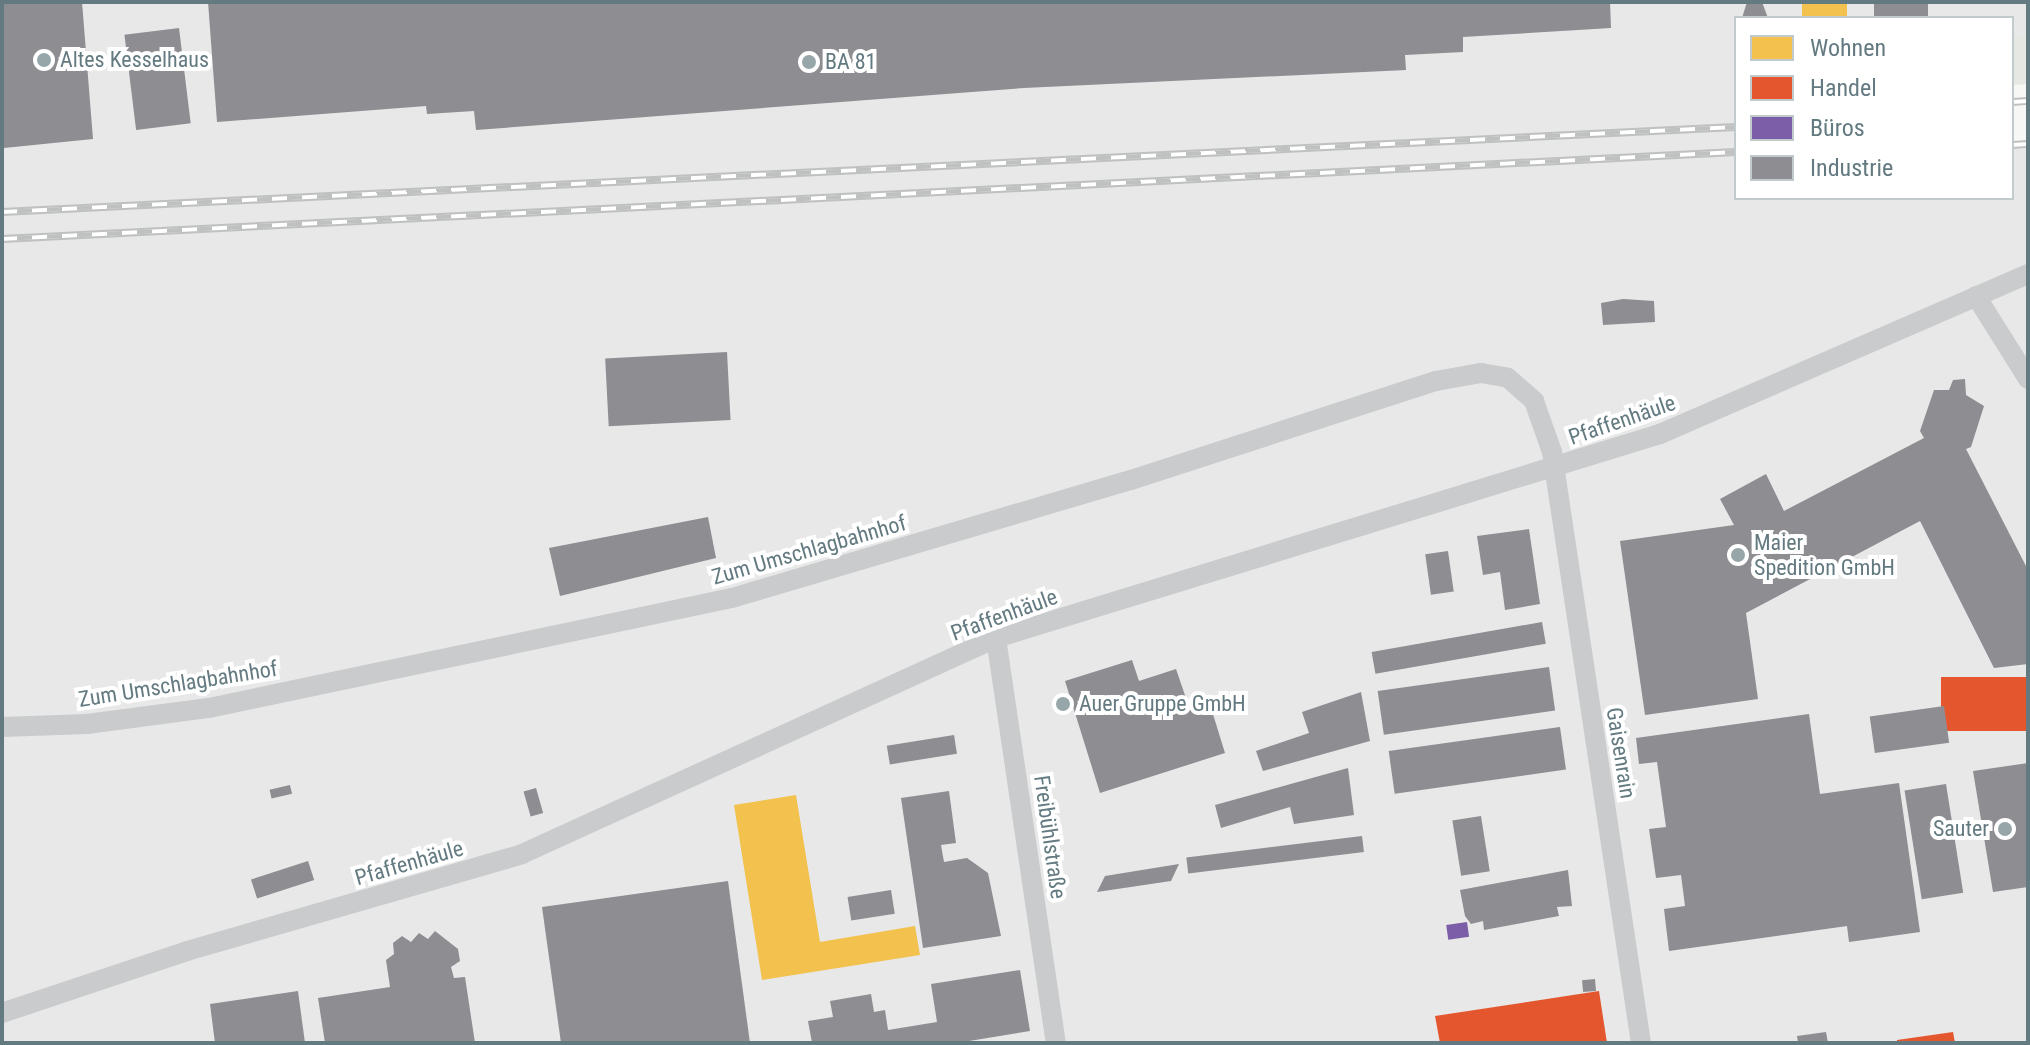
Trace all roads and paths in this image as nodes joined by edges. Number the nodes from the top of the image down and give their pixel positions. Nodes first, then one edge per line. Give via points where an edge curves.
1 (2028, 274) edge
2 (1976, 296) junction
3 (2028, 379) edge
4 (1553, 470) junction
5 (996, 638) junction
6 (2, 727) edge
7 (2, 1013) edge
8 (1056, 1043) edge
9 (1641, 1043) edge

1 - 2 street, Pfaffenhäule
2 - 3 street
2 - 4 street, Pfaffenhäule via 1695,420
4 - 5 street, Pfaffenhäule
4 - 6 street, Zum Umschlagbahnhof via 1544,421 1534,401 1508,378 1481,373 1436,381 1116,485 732,598 209,708 87,724
4 - 9 street, Gaisenrain
5 - 7 street, Pfaffenhäule via 522,854 187,951
5 - 8 street, Freibühlstraße

